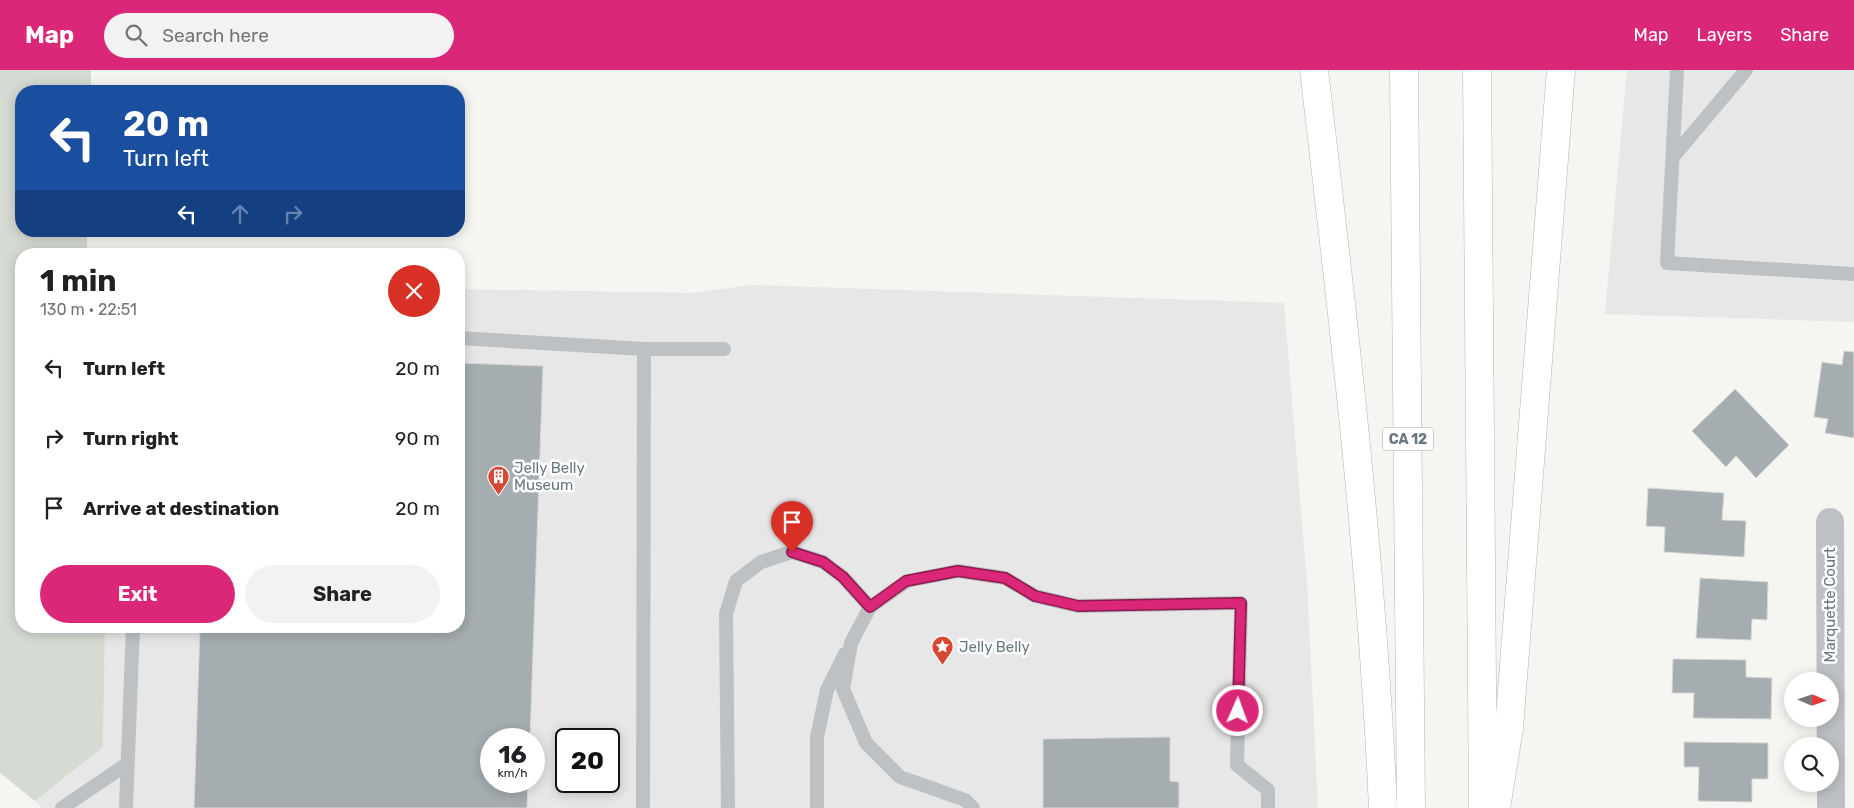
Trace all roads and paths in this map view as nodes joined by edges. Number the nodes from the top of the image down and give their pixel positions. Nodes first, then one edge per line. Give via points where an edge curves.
1 (1314, 70) edge
2 (1404, 70) edge
3 (1477, 70) edge
4 (1561, 70) edge
5 (1677, 70) edge
6 (1746, 70) edge
7 (1672, 157) junction
8 (1854, 274) edge
9 (465, 338) edge
10 (644, 349) junction
11 (724, 349) dead end
12 (1830, 522) dead end
13 (870, 607) junction
14 (133, 633) edge
15 (851, 644) junction
16 (127, 764) junction
17 (62, 808) edge
18 (126, 808) edge
19 (643, 808) edge
20 (728, 808) edge
21 (817, 808) edge
22 (973, 808) edge
23 (1268, 808) edge
24 (1383, 808) edge
25 (1411, 808) edge
26 (1483, 808) edge
27 (1496, 808) edge
28 (1831, 808) edge

1 - 24 highway via 1368,555
2 - 25 highway, CA 12
3 - 26 highway
4 - 27 highway via 1508,728
5 - 7 lane
6 - 7 lane
7 - 8 lane via 1667,263
9 - 10 lane
10 - 11 lane
10 - 19 lane
12 - 28 street, Marquette Court
13 - 15 lane
13 - 20 lane via 843,577 823,562 792,552 761,562 736,581 726,614
13 - 23 lane via 906,581 958,571 1005,578 1035,596 1078,606 1241,603 1237,765 1268,790
14 - 16 lane
15 - 21 lane via 826,690 817,737
15 - 22 lane via 843,689 866,743 900,777 965,800
16 - 17 lane
16 - 18 lane

